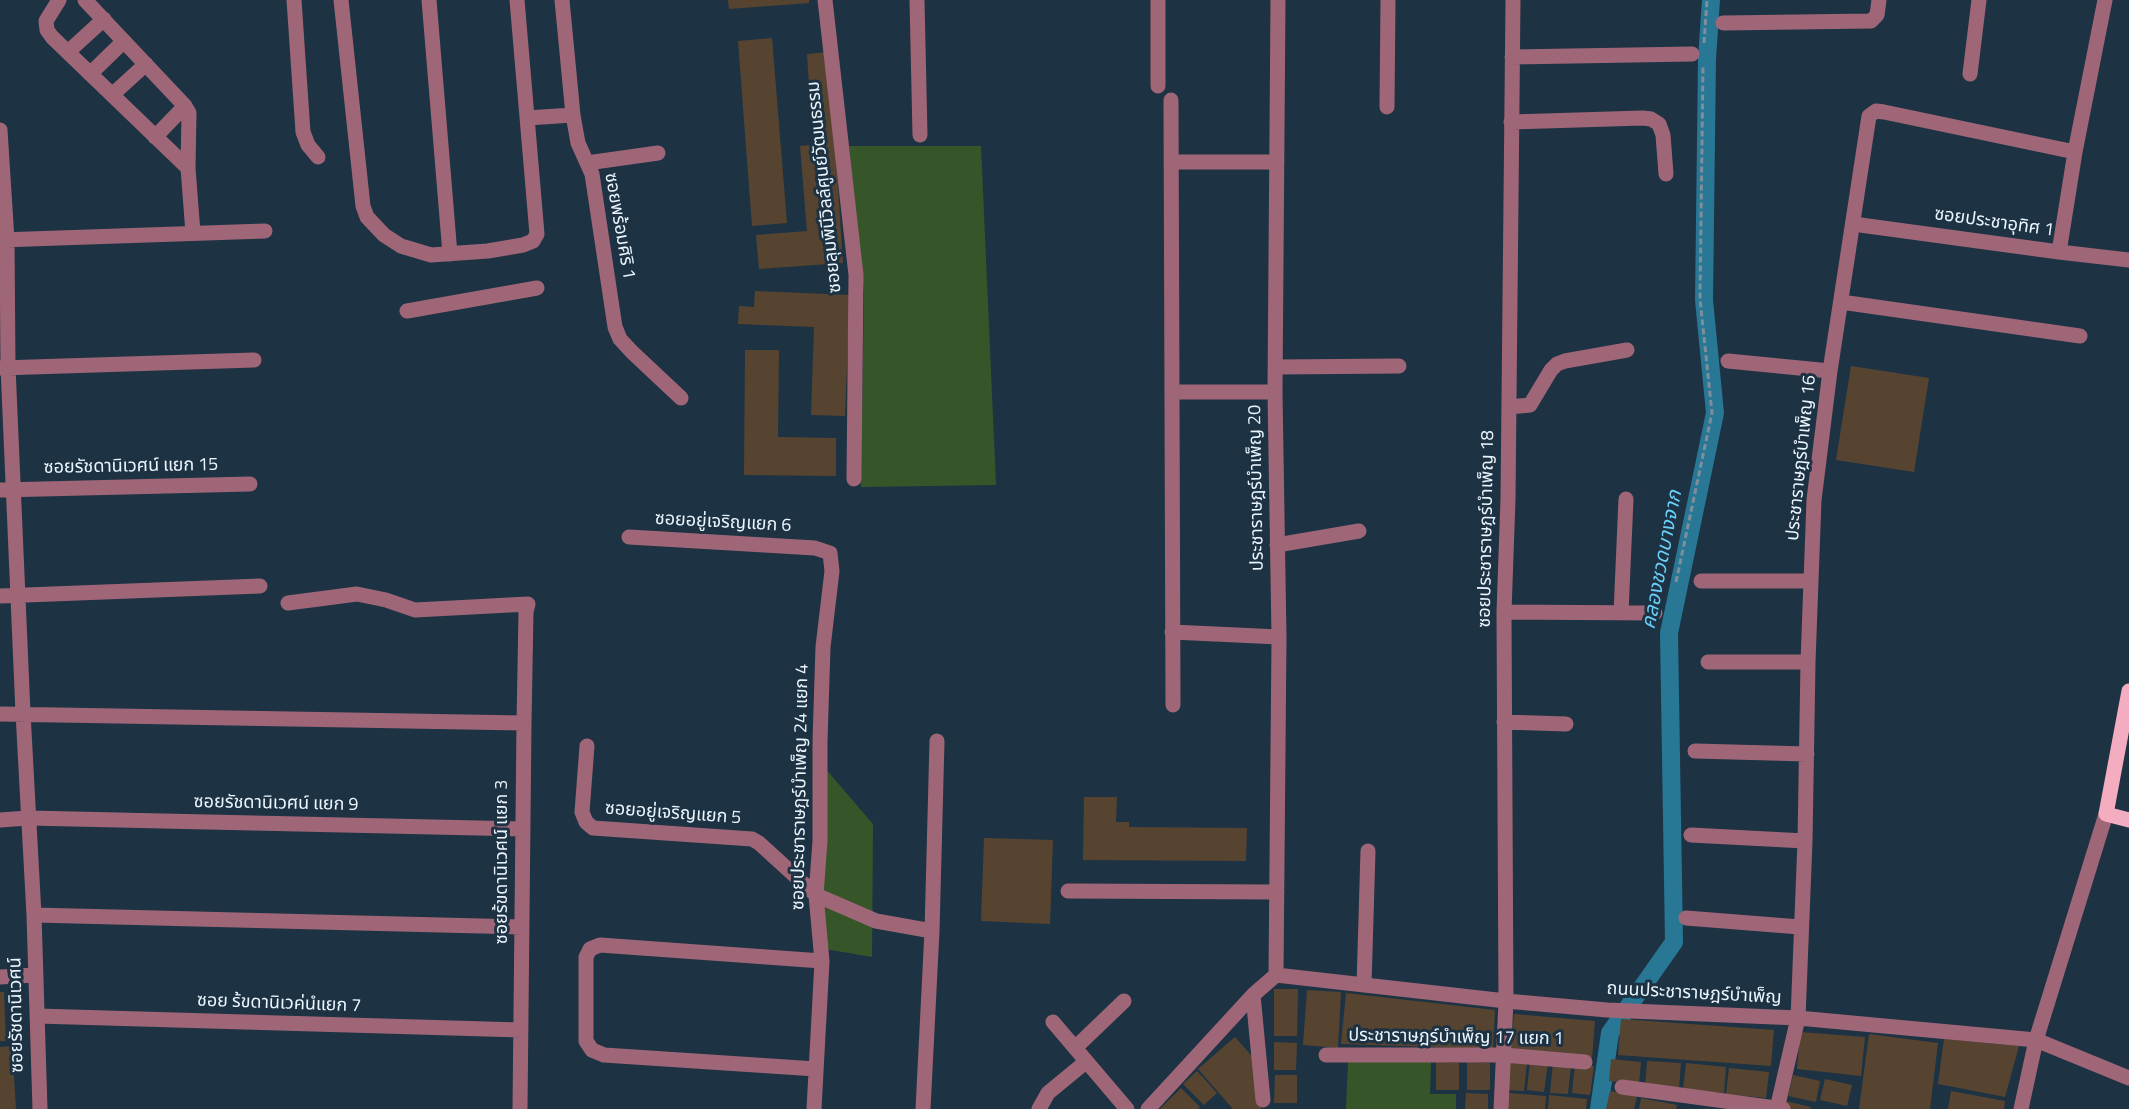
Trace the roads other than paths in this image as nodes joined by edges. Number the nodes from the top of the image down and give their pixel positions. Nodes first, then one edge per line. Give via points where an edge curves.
1 (59, 0) edge
2 (85, 0) edge
3 (294, 0) edge
4 (340, 0) edge
5 (429, 0) edge
6 (517, 0) edge
7 (562, 0) edge
8 (825, 0) edge
9 (916, 0) edge
10 (1158, 0) edge
11 (1278, 0) edge
12 (1388, 0) edge
13 (1513, 0) edge
14 (1979, 0) edge
15 (2105, 0) edge
16 (1878, 7) edge
17 (104, 19) junction
18 (1723, 23) dead end
19 (124, 41) junction
20 (68, 51) junction
21 (1700, 53) road end
22 (1512, 57) junction
23 (146, 64) junction
24 (90, 74) junction
25 (1970, 74) dead end
26 (1158, 86) dead end
27 (112, 95) junction
28 (1171, 100) dead end
29 (185, 106) junction
30 (1387, 106) dead end
31 (573, 115) junction
32 (528, 118) junction
33 (1511, 122) junction
34 (0, 130) edge
35 (920, 135) dead end
36 (155, 137) junction
37 (2075, 152) junction
38 (658, 153) dead end
39 (318, 157) dead end
40 (1171, 162) junction
41 (1276, 162) junction
42 (587, 163) junction
43 (188, 168) junction
44 (1666, 174) dead end
45 (1853, 224) junction
46 (265, 231) dead end
47 (193, 233) junction
48 (4, 240) edge
49 (2060, 252) junction
50 (450, 254) junction
51 (2129, 260) edge
52 (537, 288) dead end
53 (1841, 302) junction
54 (407, 311) dead end
55 (2080, 336) dead end
56 (1626, 350) dead end
57 (254, 360) dead end
58 (1728, 361) dead end
59 (1399, 366) dead end
60 (4, 367) edge
61 (1276, 368) junction
62 (1830, 371) junction
63 (1172, 392) junction
64 (1275, 392) junction
65 (681, 398) dead end
66 (1509, 407) junction
67 (854, 479) dead end
68 (250, 484) dead end
69 (6, 490) edge
70 (1626, 499) dead end
71 (1359, 531) dead end
72 (629, 537) dead end
73 (1277, 545) junction
74 (815, 548) joint
75 (1701, 581) dead end
76 (1810, 581) junction
77 (260, 586) dead end
78 (17, 595) junction
79 (0, 596) edge
80 (288, 603) dead end
81 (1504, 612) junction
82 (1621, 613) junction
83 (1655, 613) dead end
84 (1172, 632) junction
85 (1279, 637) junction
86 (1708, 662) dead end
87 (1808, 662) junction
88 (2129, 691) edge
89 (1173, 705) dead end
90 (23, 713) junction
91 (0, 714) edge
92 (1504, 722) junction
93 (524, 723) junction
94 (1566, 724) dead end
95 (937, 741) dead end
96 (587, 746) dead end
97 (1695, 751) dead end
98 (1807, 754) junction
99 (2106, 814) junction
100 (28, 818) junction
101 (0, 820) edge
102 (2129, 820) edge
103 (523, 829) junction
104 (1691, 836) dead end
105 (1805, 841) junction
106 (1368, 851) dead end
107 (1068, 891) dead end
108 (1276, 892) junction
109 (816, 895) junction
110 (34, 915) junction
111 (1686, 918) dead end
112 (522, 927) junction
113 (1800, 927) junction
114 (932, 931) junction
115 (822, 961) junction
116 (36, 975) junction
117 (1276, 975) junction
118 (0, 977) edge
119 (1364, 985) junction
120 (1253, 995) junction
121 (1124, 1001) dead end
122 (1506, 1001) junction
123 (36, 1016) junction
124 (1798, 1018) junction
125 (1053, 1022) dead end
126 (520, 1030) junction
127 (2036, 1040) junction
128 (1076, 1048) junction
129 (1326, 1055) dead end
130 (1504, 1055) junction
131 (1585, 1062) dead end
132 (1082, 1065) dead end
133 (816, 1069) junction
134 (2129, 1078) edge
135 (1622, 1088) dead end
136 (1263, 1100) dead end
137 (1779, 1108) edge
138 (40, 1109) edge
139 (520, 1109) edge
140 (814, 1109) edge
141 (923, 1109) edge
142 (1040, 1109) edge
143 (1127, 1109) edge
144 (1148, 1109) edge
145 (1501, 1109) edge
146 (2021, 1109) edge

1 - 20 street via 46,21 47,30
2 - 17 street
3 - 39 street via 303,132
4 - 50 street via 367,217 401,246 431,255
5 - 50 street
6 - 32 street
7 - 31 street, ซอยพร้อมศิริ 1
8 - 67 street, ซอยลุมพินีวิลล์ศูนย์วัฒนธรรม via 856,275
9 - 35 street
10 - 26 street
11 - 41 street, ประชาราษฎร์บำเพ็ญ 20
12 - 30 street
13 - 22 street, ซอยประชาราษฎร์บำเพ็ญ 18
14 - 25 street
15 - 37 street
16 - 18 street via 1871,21 1861,23
17 - 19 street
17 - 20 street
19 - 23 street
19 - 24 street
20 - 24 street
21 - 22 street
22 - 33 street, ซอยประชาราษฎร์บำเพ็ญ 18
23 - 27 street
23 - 29 street
24 - 27 street
27 - 36 street
28 - 40 street
29 - 36 street
29 - 43 street via 190,122
31 - 32 street
31 - 42 street, ซอยพร้อมศิริ 1 via 578,143
32 - 50 street via 537,234 533,241 488,252
33 - 44 street via 1651,119 1659,124 1663,135
33 - 66 street, ซอยประชาราษฎร์บำเพ็ญ 18
34 - 48 street, ซอยรัชดานิเวศน์
36 - 43 street
37 - 45 street, ประชาราษฎร์บำเพ็ญ 16 via 1876,111 1869,116
37 - 49 street
38 - 42 street
40 - 41 street
40 - 63 street
41 - 61 street, ประชาราษฎร์บำเพ็ญ 20
42 - 65 street, ซอยพร้อมศิริ 1 via 592,174 615,327 620,339
43 - 47 street
45 - 49 street, ซอยประชาอุทิศ 1
45 - 53 street, ประชาราษฎร์บำเพ็ญ 16
46 - 47 street
47 - 48 street
48 - 60 street, ซอยรัชดานิเวศน์
49 - 51 street, ซอยประชาอุทิศ 1
52 - 54 street
53 - 55 street
53 - 62 street, ประชาราษฎร์บำเพ็ญ 16
56 - 66 street via 1557,364 1530,405
57 - 60 street
58 - 62 street
59 - 61 street
60 - 69 street, ซอยรัชดานิเวศน์
61 - 64 street, ประชาราษฎร์บำเพ็ญ 20
62 - 76 street, ประชาราษฎร์บำเพ็ญ 16 via 1814,500
63 - 64 street
63 - 84 street
64 - 73 street, ประชาราษฎร์บำเพ็ญ 20
66 - 81 street, ซอยประชาราษฎร์บำเพ็ญ 18
68 - 69 street, ซอยรัชดานิเวศน์ แยก 15
69 - 78 street, ซอยรัชดานิเวศน์
70 - 82 street
71 - 73 street
72 - 74 street, ซอยอยู่เจริญแยก 6
73 - 85 street, ประชาราษฎร์บำเพ็ญ 20
74 - 109 street, ซอยประชาราษฎร์บำเพ็ญ 24 แยก 4 via 830,553 832,571 823,647
75 - 76 street
76 - 87 street, ประชาราษฎร์บำเพ็ญ 16
77 - 78 street
78 - 79 street
78 - 90 street, ซอยรัชดานิเวศน์
80 - 93 street, ซอยร้ขดานิเวศน์ แยก 3 via 357,594 415,610 527,610
81 - 82 street
81 - 92 street, ซอยประชาราษฎร์บำเพ็ญ 18
82 - 83 street
84 - 85 street
84 - 89 street
85 - 108 street, ประชาราษฎร์บำเพ็ญ 20
86 - 87 street
87 - 98 street, ประชาราษฎร์บำเพ็ญ 16
88 - 99 main road
90 - 91 street
90 - 93 street
90 - 100 street, ซอยรัชดานิเวศน์
92 - 94 street
92 - 122 street, ซอยประชาราษฎร์บำเพ็ญ 18
93 - 103 street, ซอยร้ขดานิเวศน์ แยก 3
95 - 114 street
96 - 109 street, ซอยอยู่เจริญแยก 5 via 582,812 593,828 752,839
97 - 98 street
98 - 105 street, ประชาราษฎร์บำเพ็ญ 16
99 - 102 main road
99 - 127 street
100 - 101 street, ซอยรัชดานิเวศน์ แยก 9
100 - 103 street, ซอยรัชดานิเวศน์ แยก 9
100 - 110 street, ซอยรัชดานิเวศน์
103 - 112 street, ซอยร้ขดานิเวศน์ แยก 3
104 - 105 street
105 - 113 street, ประชาราษฎร์บำเพ็ญ 16
106 - 119 street
107 - 108 street
108 - 117 street, ประชาราษฎร์บำเพ็ญ 20
109 - 114 street via 876,921
109 - 115 street, ซอยประชาราษฎร์บำเพ็ญ 24 แยก 4
110 - 112 street
110 - 116 street, ซอยรัชดานิเวศน์
111 - 113 street
112 - 126 street, ซอยร้ขดานิเวศน์ แยก 3
113 - 124 street, ประชาราษฎร์บำเพ็ญ 16
114 - 141 street
115 - 133 street, ซอยประชาราษฎร์บำเพ็ญ 24 แยก 4
115 - 133 street via 600,945 590,949 586,957 586,1041 592,1050
116 - 118 street
116 - 123 street, ซอยรัชดานิเวศน์
117 - 119 street, ถนนประชาราษฎร์บำเพ็ญ
117 - 120 street
119 - 122 street, ถนนประชาราษฎร์บำเพ็ญ
120 - 136 street
120 - 144 street
121 - 128 street
122 - 124 street, ถนนประชาราษฎร์บำเพ็ญ via 1607,1010
122 - 130 street, ซอยประชาราษฎร์บำเพ็ญ 18
123 - 126 street, ซอย ร้ขดานิเวค่นํแยก 7
123 - 138 street, ซอยรัชดานิเวศน์
124 - 127 street, ถนนประชาราษฎร์บำเพ็ญ
124 - 137 street, ประชาราษฎร์บำเพ็ญ 16
125 - 128 street
126 - 139 street, ซอยร้ขดานิเวศน์ แยก 3
127 - 134 street, ถนนประชาราษฎร์บำเพ็ญ
127 - 146 street
128 - 143 street
129 - 130 street, ประชาราษฎร์บำเพ็ญ 17 แยก 1
130 - 131 street, ประชาราษฎร์บำเพ็ญ 17 แยก 1
130 - 145 street, ซอยประชาราษฎร์บำเพ็ญ 18
132 - 142 street via 1048,1093
133 - 140 street, ซอยประชาราษฎร์บำเพ็ญ 24 แยก 4
135 - 137 street

